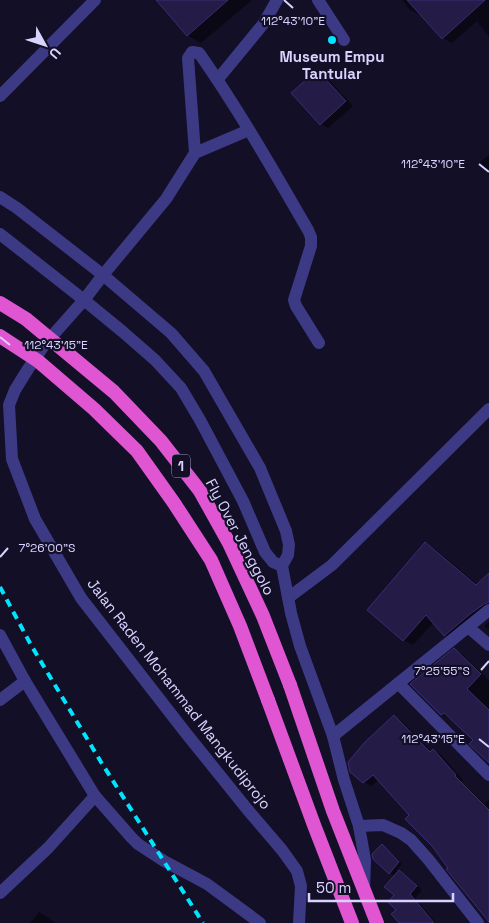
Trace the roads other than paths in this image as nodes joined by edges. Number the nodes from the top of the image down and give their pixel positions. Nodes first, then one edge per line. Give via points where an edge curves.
1 (95, 0) edge
2 (278, 0) edge
3 (318, 0) edge
4 (344, 40) dead end
5 (218, 79) junction
6 (0, 96) edge
7 (249, 130) junction
8 (195, 153) junction
9 (0, 197) edge
10 (0, 234) edge
11 (103, 275) junction
12 (84, 300) junction
13 (0, 303) edge
14 (0, 336) edge
15 (319, 343) dead end
16 (489, 409) edge
17 (282, 566) junction
18 (288, 598) junction
19 (489, 610) edge
20 (468, 627) junction
21 (0, 634) edge
22 (489, 645) edge
23 (25, 681) junction
24 (398, 683) junction
25 (0, 700) edge
26 (333, 736) junction
27 (489, 775) edge
28 (94, 796) junction
29 (359, 826) junction
30 (364, 889) junction
31 (0, 894) edge
32 (260, 923) edge
33 (299, 923) edge
34 (352, 923) edge
35 (377, 923) edge
36 (478, 923) edge

1 - 6 street
2 - 5 street via 264,23
3 - 4 street
5 - 7 street
5 - 8 street via 199,54 192,52 188,58
7 - 8 street
7 - 15 street via 311,237 294,300
8 - 11 street, Jalan Raden Mohammad Mangkudiprojo via 166,199
9 - 11 street
10 - 12 street
11 - 12 street, Jalan Raden Mohammad Mangkudiprojo
11 - 17 street via 171,333 204,371 260,468 286,531 288,555
12 - 17 street via 155,360 181,388 243,501 265,552 273,562
12 - 33 street, Jalan Raden Mohammad Mangkudiprojo via 45,344 15,390 9,406 12,459 35,519 81,598 297,871 301,886
13 - 30 highway, Fly Over Jenggolo / 1, bridge via 26,319 114,392 161,441 200,491 263,616
14 - 34 highway, 1, bridge via 38,361 137,451 211,560 240,626
16 - 18 street via 332,565
17 - 18 street
18 - 26 street via 300,646
19 - 20 street
20 - 22 street
20 - 24 street
21 - 23 street
23 - 25 street
23 - 28 street
24 - 26 street
24 - 27 street
26 - 29 street
28 - 31 street via 48,848
28 - 32 street via 138,844 207,884
29 - 30 street via 365,860
29 - 36 street via 388,827 411,840
30 - 35 highway, 1

